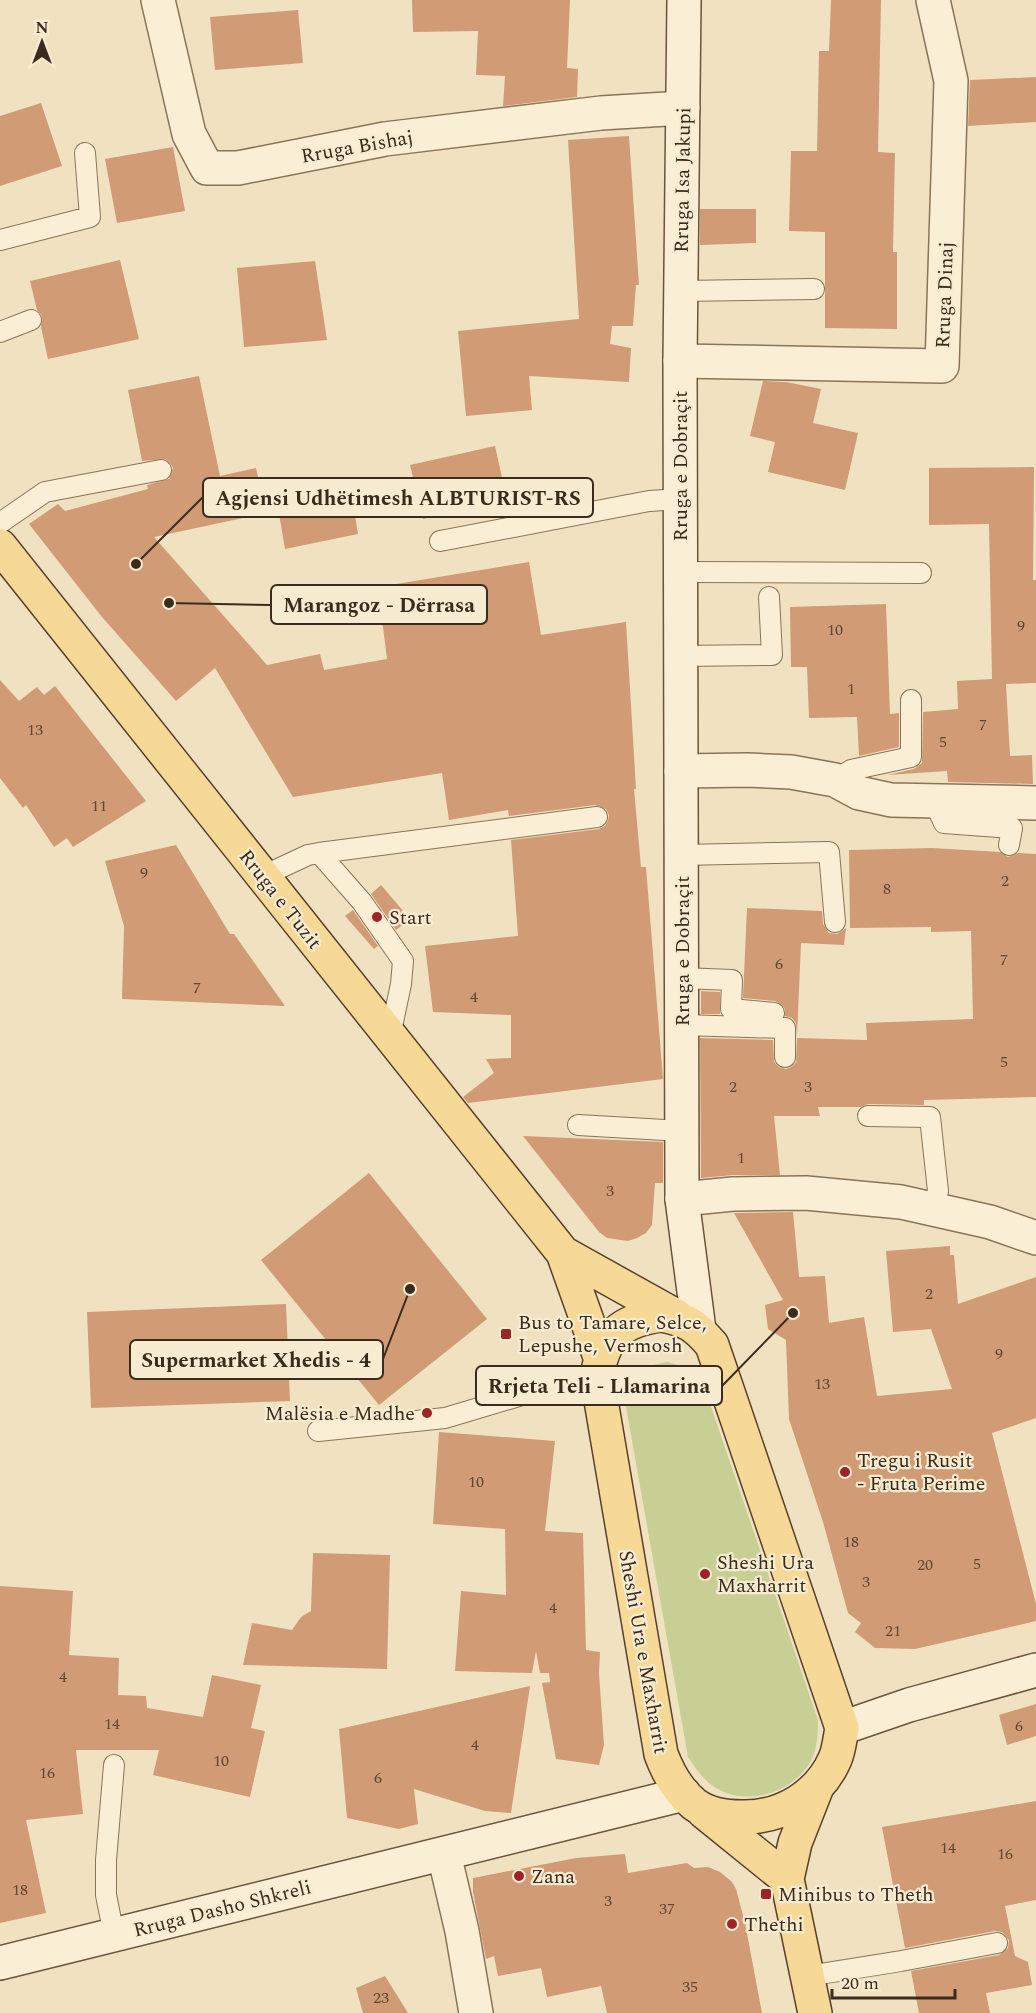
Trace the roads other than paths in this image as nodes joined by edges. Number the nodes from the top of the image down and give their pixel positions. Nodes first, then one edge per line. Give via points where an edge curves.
1 (158, 0) edge
2 (684, 0) edge
3 (933, 0) edge
4 (683, 108) junction
5 (85, 153) dead end
6 (0, 240) edge
7 (814, 289) dead end
8 (681, 291) junction
9 (31, 320) dead end
10 (0, 332) edge
11 (680, 361) junction
12 (160, 470) dead end
13 (680, 499) junction
14 (0, 523) edge
15 (440, 541) dead end
16 (0, 546) edge
17 (680, 572) junction
18 (921, 573) dead end
19 (769, 597) dead end
20 (681, 656) junction
21 (911, 700) dead end
22 (681, 771) junction
23 (835, 780) junction
24 (934, 801) junction
25 (1036, 803) edge
26 (597, 817) dead end
27 (1009, 845) dead end
28 (320, 853) junction
29 (681, 855) junction
30 (263, 876) junction
31 (835, 922) dead end
32 (682, 978) junction
33 (774, 1014) dead end
34 (682, 1025) junction
35 (390, 1036) junction
36 (785, 1057) dead end
37 (868, 1116) dead end
38 (578, 1125) dead end
39 (682, 1131) junction
40 (682, 1199) junction
41 (933, 1209) junction
42 (1036, 1238) edge
43 (563, 1253) junction
44 (690, 1324) junction
45 (599, 1370) junction
46 (318, 1431) dead end
47 (1036, 1670) edge
48 (842, 1728) junction
49 (114, 1765) dead end
50 (817, 1787) junction
51 (690, 1800) junction
52 (444, 1854) junction
53 (787, 1879) junction
54 (114, 1935) junction
55 (997, 1943) dead end
56 (0, 1963) edge
57 (807, 1976) junction
58 (476, 2013) edge
59 (815, 2013) edge

1 - 4 street, Rruga Bishaj via 189,134 207,168 238,168 396,138 601,113
2 - 4 street, Rruga Isa Jakupi
3 - 11 street, Rruga Dinaj via 951,81 942,366
4 - 8 street, Rruga Isa Jakupi
5 - 6 lane via 90,217
7 - 8 lane
8 - 11 street, Rruga Isa Jakupi
9 - 10 lane
11 - 13 street, Rruga e Dobraçit
12 - 14 lane via 45,492
13 - 15 lane via 649,501
13 - 17 street, Rruga e Dobraçit
16 - 30 main road, Rruga e Tuzit
17 - 18 lane
17 - 20 street, Rruga e Dobraçit
19 - 20 lane via 772,655
20 - 22 street, Rruga e Dobraçit
21 - 23 lane via 911,757 850,770
22 - 23 street via 791,772
22 - 29 street, Rruga e Dobraçit
23 - 24 street via 859,793 891,800
24 - 25 street
24 - 27 lane via 944,823 1012,828
26 - 28 lane
28 - 30 lane
28 - 35 lane via 362,902 403,961
29 - 31 lane via 829,852
29 - 32 street, Rruga e Dobraçit
30 - 35 main road, Rruga e Tuzit
32 - 33 lane via 732,980 731,1009
32 - 34 street, Rruga e Dobraçit
34 - 36 lane via 785,1028
34 - 39 street, Rruga e Dobraçit
35 - 43 main road, Rruga e Tuzit
37 - 41 lane via 930,1117 938,1191
38 - 39 lane
39 - 40 street, Rruga e Dobraçit
40 - 41 street via 806,1193
40 - 44 street, Rruga e Dobraçit
41 - 42 street
43 - 44 main road
43 - 45 main road, Sheshi Ura e Maxharrit
44 - 45 main road via 662,1315 642,1317 624,1326 609,1339
44 - 48 main road via 712,1345 719,1363
45 - 46 lane via 445,1418
45 - 51 main road, Sheshi Ura e Maxharrit via 661,1754 669,1775
47 - 48 street
48 - 50 main road via 835,1760
49 - 54 lane via 106,1860 106,1895
50 - 51 main road via 791,1808 760,1818 727,1817
50 - 53 main road via 795,1843
51 - 52 street, Rruga Dasho Shkreli
51 - 53 main road, Sheshi Ura e Maxharrit
52 - 54 street, Rruga Dasho Shkreli
52 - 58 street
53 - 57 main road
54 - 56 street, Rruga Dasho Shkreli
55 - 57 lane
57 - 59 main road

